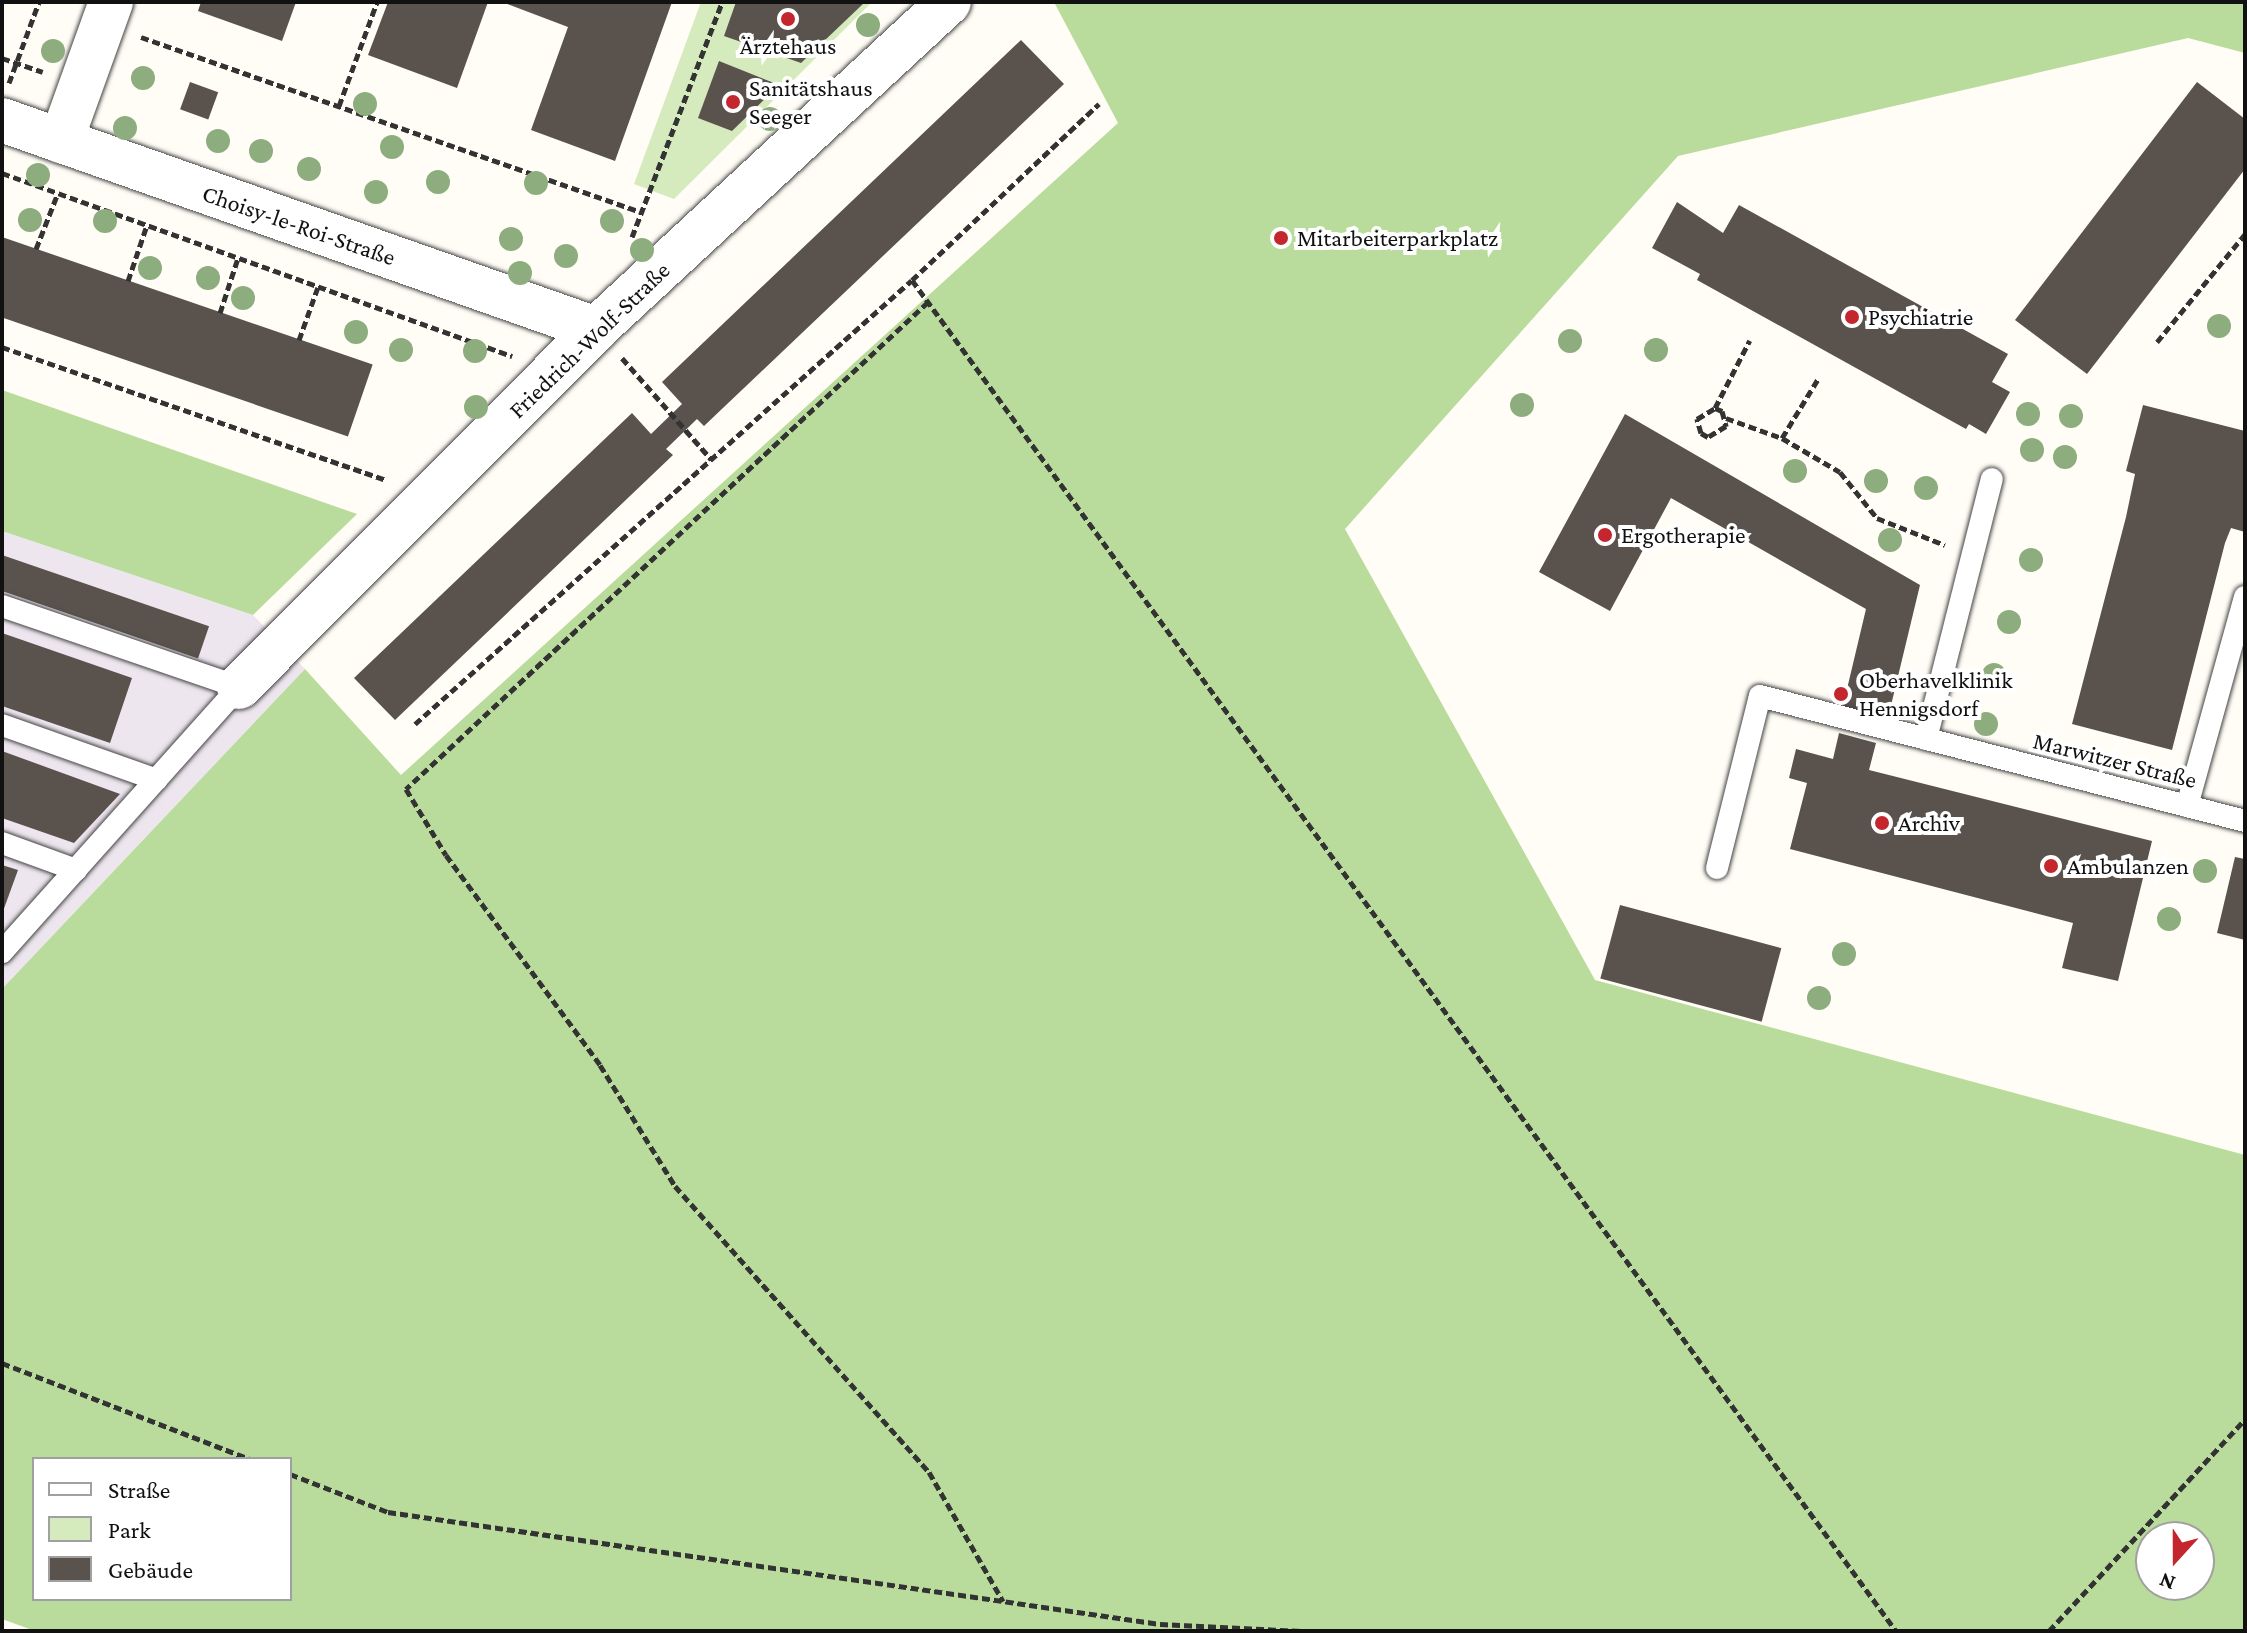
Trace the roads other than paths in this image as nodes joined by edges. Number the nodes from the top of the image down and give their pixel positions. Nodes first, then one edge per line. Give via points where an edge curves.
1 (111, 2) edge
2 (949, 2) edge
3 (4, 105) edge
4 (61, 141) junction
5 (596, 329) junction
6 (1992, 479) dead end
7 (2245, 597) edge
8 (2, 606) edge
9 (2241, 623) edge
10 (239, 687) junction
11 (2, 725) edge
12 (1926, 739) junction
13 (157, 780) junction
14 (2187, 806) junction
15 (2245, 821) edge
16 (2, 843) edge
17 (1717, 868) dead end
18 (76, 870) junction
19 (2, 952) edge

1 - 4 street
2 - 5 street, Friedrich-Wolf-Straße
3 - 4 street, Choisy-le-Roi-Straße
4 - 5 street, Choisy-le-Roi-Straße
5 - 10 street, Friedrich-Wolf-Straße
6 - 12 lane
7 - 9 lane
8 - 10 lane
9 - 14 lane
10 - 13 lane
11 - 13 lane
12 - 14 lane, Marwitzer Straße
12 - 17 lane, Marwitzer Straße via 1760,696
13 - 18 lane
14 - 15 lane, Marwitzer Straße
16 - 18 lane
18 - 19 lane

